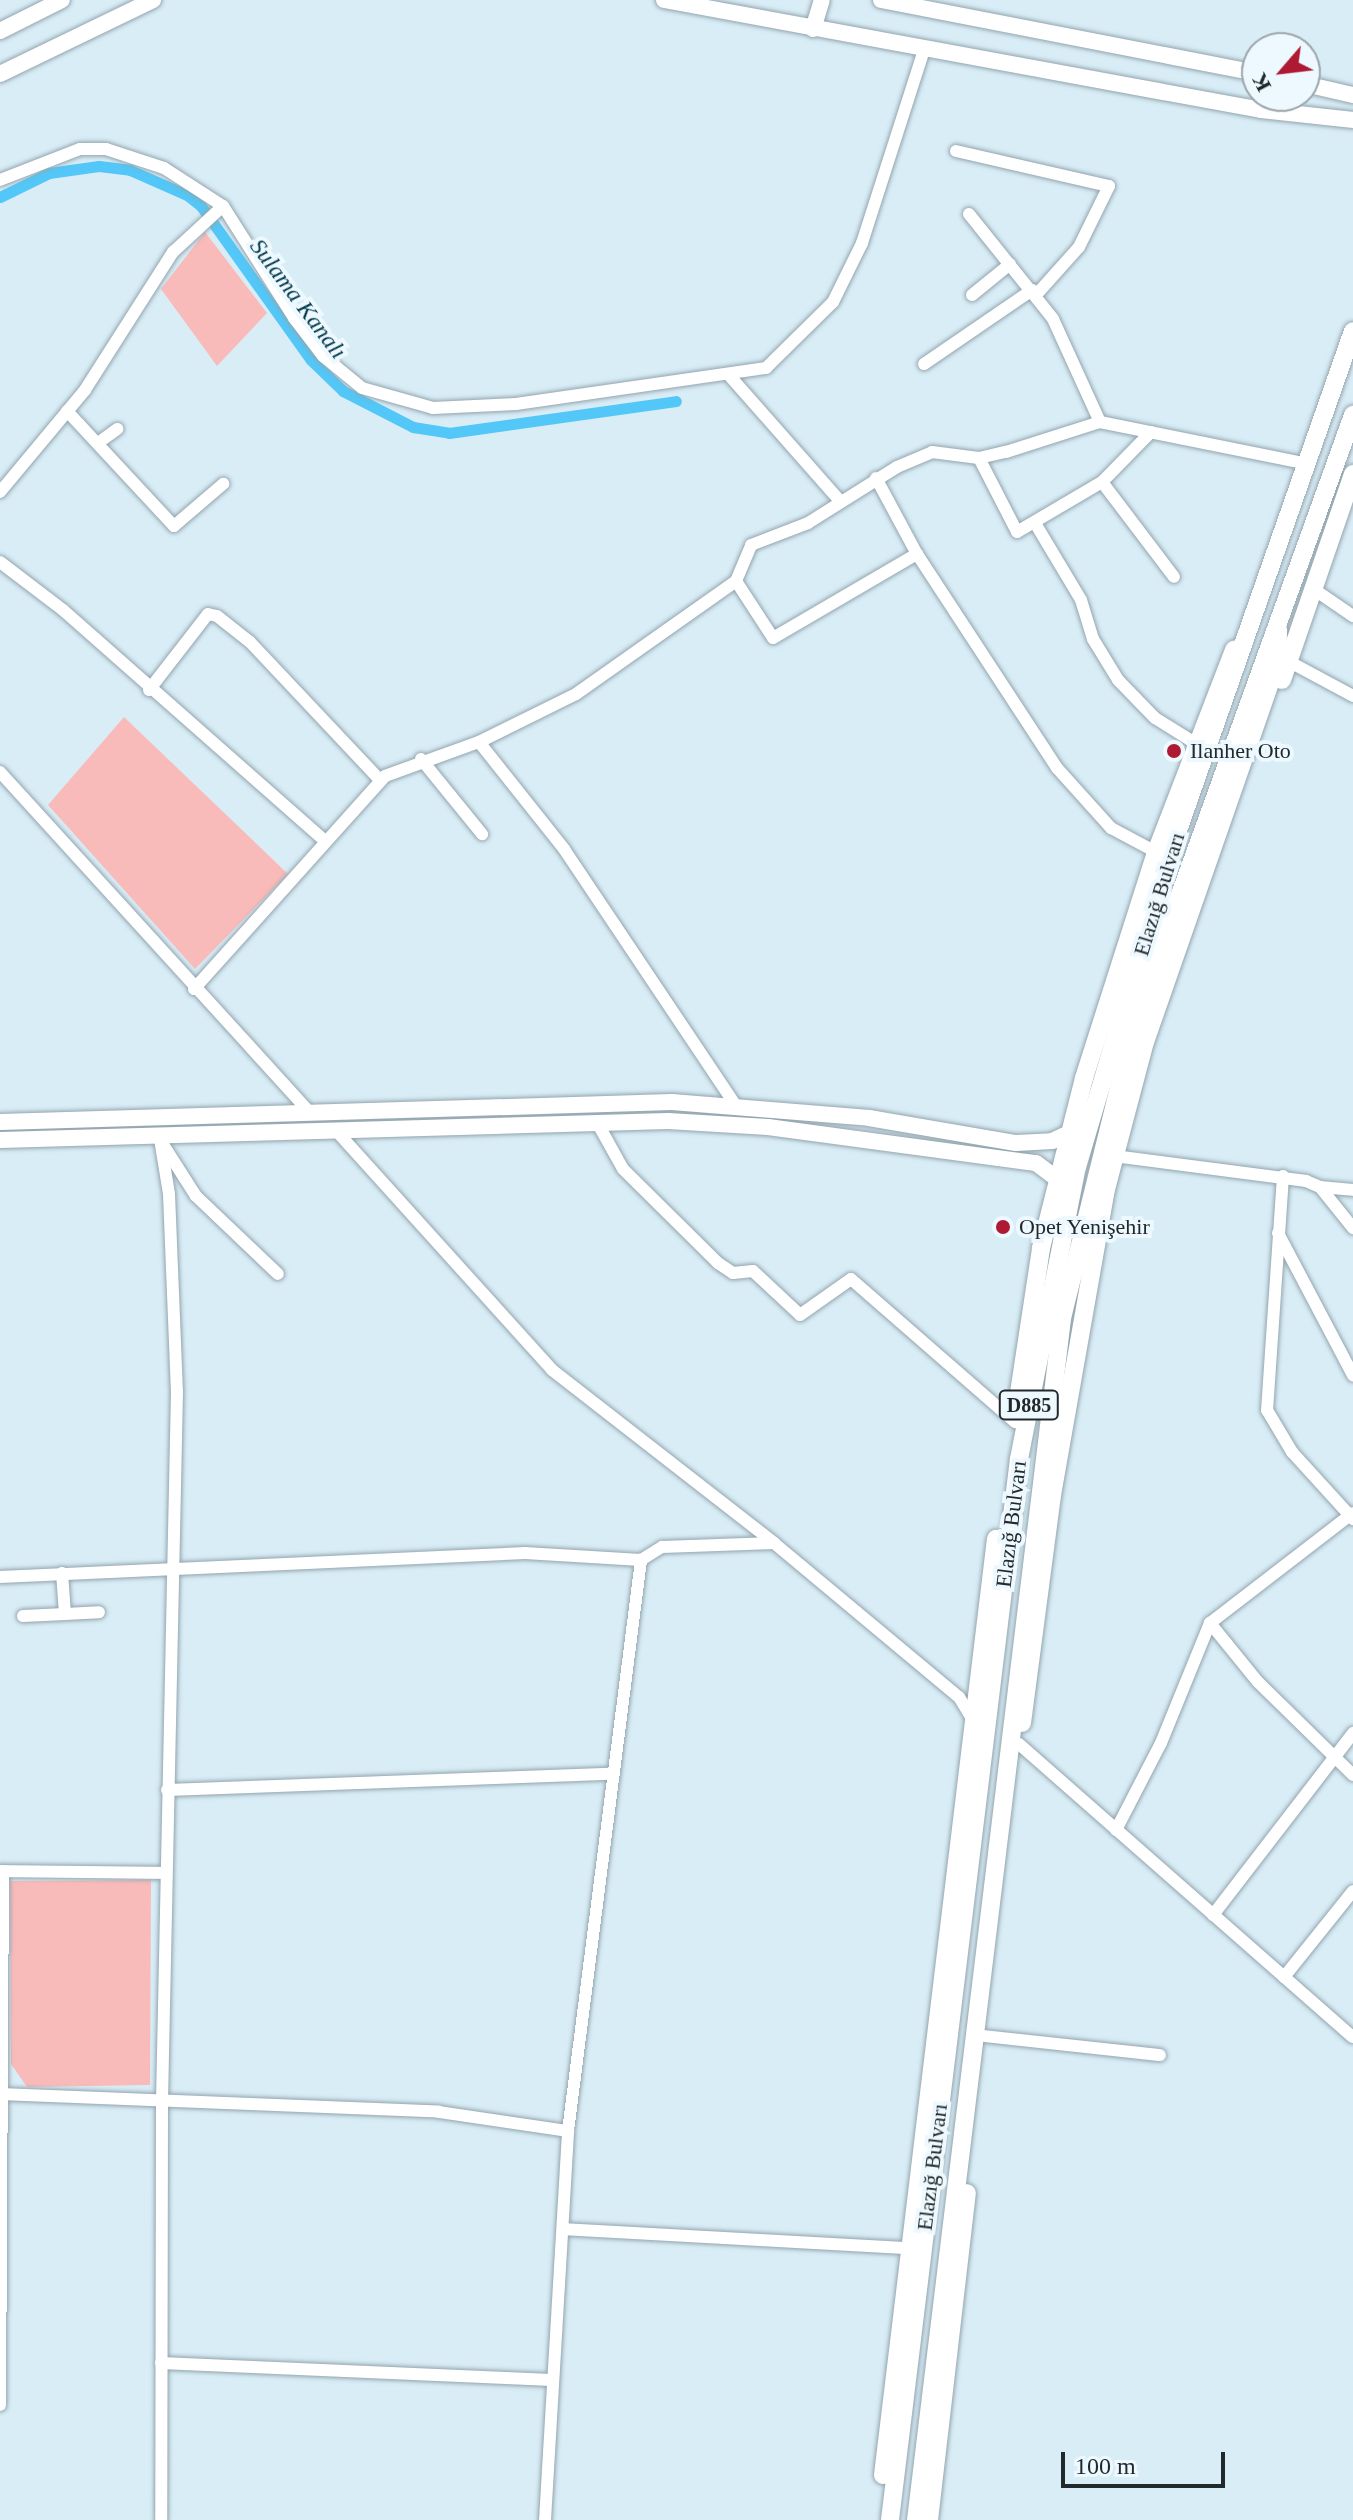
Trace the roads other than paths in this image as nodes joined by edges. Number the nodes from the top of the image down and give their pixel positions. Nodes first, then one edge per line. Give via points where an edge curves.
1 (62, 0) edge
2 (153, 0) edge
3 (664, 0) edge
4 (822, 0) edge
5 (881, 0) edge
6 (813, 29) junction
7 (0, 31) edge
8 (924, 50) junction
9 (1241, 70) edge
10 (0, 74) edge
11 (1321, 88) edge
12 (1353, 95) edge
13 (1353, 120) edge
14 (956, 151) dead end
15 (0, 180) edge
16 (219, 209) junction
17 (969, 214) dead end
18 (1010, 264) junction
19 (1034, 292) junction
20 (972, 295) dead end
21 (1353, 331) edge
22 (924, 364) dead end
23 (728, 374) junction
24 (67, 411) junction
25 (1353, 415) edge
26 (1100, 422) junction
27 (117, 429) dead end
28 (1151, 432) junction
29 (98, 443) junction
30 (979, 458) junction
31 (1309, 464) junction
32 (1353, 474) edge
33 (876, 478) junction
34 (1102, 482) junction
35 (223, 484) dead end
36 (0, 492) edge
37 (839, 500) junction
38 (1035, 523) junction
39 (917, 554) junction
40 (0, 562) edge
41 (1174, 577) dead end
42 (736, 581) junction
43 (1312, 588) junction
44 (1279, 608) junction
45 (1257, 610) junction
46 (1353, 616) edge
47 (1288, 661) junction
48 (149, 690) junction
49 (1353, 696) edge
50 (1255, 722) junction
51 (479, 742) junction
52 (1195, 743) junction
53 (421, 759) junction
54 (0, 772) edge
55 (380, 780) junction
56 (482, 834) dead end
57 (325, 841) junction
58 (1156, 852) junction
59 (194, 989) junction
60 (735, 1104) junction
61 (311, 1114) junction
62 (0, 1122) edge
63 (598, 1124) junction
64 (1069, 1133) junction
65 (340, 1135) junction
66 (160, 1139) junction
67 (0, 1140) edge
68 (1114, 1156) junction
69 (1283, 1176) junction
70 (1057, 1179) junction
71 (1320, 1187) junction
72 (1353, 1190) edge
73 (1353, 1228) edge
74 (1278, 1232) junction
75 (278, 1274) dead end
76 (1353, 1375) edge
77 (1015, 1422) junction
78 (1352, 1516) edge
79 (774, 1543) junction
80 (641, 1560) junction
81 (171, 1565) junction
82 (62, 1573) junction
83 (0, 1577) edge
84 (99, 1612) dead end
85 (65, 1614) junction
86 (23, 1616) dead end
87 (1210, 1623) junction
88 (967, 1693) junction
89 (1353, 1733) edge
90 (1019, 1744) junction
91 (1334, 1758) junction
92 (611, 1774) junction
93 (1353, 1775) edge
94 (167, 1790) junction
95 (1116, 1830) junction
96 (2, 1871) edge
97 (166, 1873) junction
98 (1353, 1891) edge
99 (1213, 1915) junction
100 (1284, 1977) junction
101 (984, 2036) junction
102 (1353, 2037) edge
103 (1160, 2055) dead end
104 (3, 2094) edge
105 (162, 2101) junction
106 (568, 2131) junction
107 (563, 2229) junction
108 (907, 2248) junction
109 (1, 2292) edge
110 (161, 2363) junction
111 (552, 2380) junction
112 (0, 2405) edge
113 (161, 2520) edge
114 (545, 2520) edge
115 (879, 2520) edge
116 (890, 2520) edge
117 (916, 2520) edge
118 (929, 2520) edge

1 - 7 main road
2 - 10 main road
3 - 6 main road
4 - 6 main road
5 - 9 main road
6 - 8 main road
8 - 13 main road via 1261,110
8 - 23 street via 871,217 833,302 766,368
11 - 12 main road
14 - 19 street via 1109,186 1079,247
15 - 16 street via 47,157 106,149 164,168
16 - 23 street via 323,356 362,388 393,400 474,410
16 - 24 street via 173,252
17 - 18 street
18 - 19 street
18 - 20 street
19 - 22 street
19 - 26 street
21 - 31 highway, Elazığ Bulvarı / D885
23 - 37 street
24 - 29 street
24 - 36 street
25 - 44 highway, Elazığ Bulvarı / D885
26 - 28 street
26 - 30 street
27 - 29 street
28 - 31 street
28 - 34 street
29 - 35 street via 174,526
30 - 33 street via 932,452
30 - 38 street via 1013,530
31 - 45 highway, Elazığ Bulvarı / D885
32 - 43 highway
33 - 37 street
33 - 39 street
34 - 38 street
34 - 41 street
37 - 42 street via 808,523 751,545
38 - 52 street via 1081,600 1093,639 1118,680 1155,718
39 - 42 street via 773,638
39 - 58 street via 1081,799 1111,828
40 - 48 street
42 - 51 street via 576,694
43 - 46 street
43 - 47 highway
44 - 50 highway via 1277,663
44 - 117 highway, Elazığ Bulvarı / D885 via 1138,1011 1062,1318
45 - 52 highway via 1219,678
45 - 116 highway, Elazığ Bulvarı / D885 via 1169,856 1086,1130 1027,1416 983,1728
47 - 49 street
47 - 50 highway via 1279,692
48 - 55 street via 208,614 217,616 250,642
48 - 57 street
50 - 68 highway via 1145,1042
51 - 53 street
51 - 60 street via 564,849
52 - 58 highway
53 - 55 street
53 - 56 street
54 - 59 street
55 - 57 street
57 - 59 street
58 - 64 highway
59 - 61 street
60 - 61 main road
60 - 64 main road via 1016,1143 1052,1141
61 - 62 main road
63 - 65 main road
63 - 70 main road via 768,1127 1036,1163
63 - 77 street via 623,1169 718,1263 733,1273 753,1271 800,1315 851,1279
64 - 70 highway
65 - 66 main road
65 - 79 street via 552,1370
66 - 67 main road
66 - 75 street via 196,1196
66 - 81 street via 169,1194 177,1391
68 - 69 street
68 - 90 highway via 1052,1495
69 - 71 street
69 - 74 street
70 - 77 highway
71 - 72 street
71 - 73 street
74 - 76 street
74 - 78 street via 1267,1410 1292,1452
77 - 88 highway
78 - 87 street
79 - 80 street via 662,1547
79 - 88 street
80 - 81 street via 525,1553
80 - 92 street
81 - 82 street
81 - 94 street
82 - 83 street
82 - 85 street
84 - 85 street
85 - 86 street
87 - 91 street
87 - 95 street via 1161,1743
88 - 108 highway via 971,1717
89 - 91 street
90 - 95 street
90 - 101 highway
91 - 93 street
91 - 99 street
92 - 94 street
92 - 106 street
94 - 97 street
95 - 99 street
96 - 97 street
96 - 104 street
97 - 105 street
98 - 100 street
99 - 100 street
100 - 102 street
101 - 103 street
101 - 118 highway
104 - 105 street
104 - 109 street
105 - 106 street via 439,2112
105 - 110 street
106 - 107 street
107 - 108 street
107 - 111 street
108 - 115 highway
109 - 112 street
110 - 111 street
110 - 113 street
111 - 114 street

